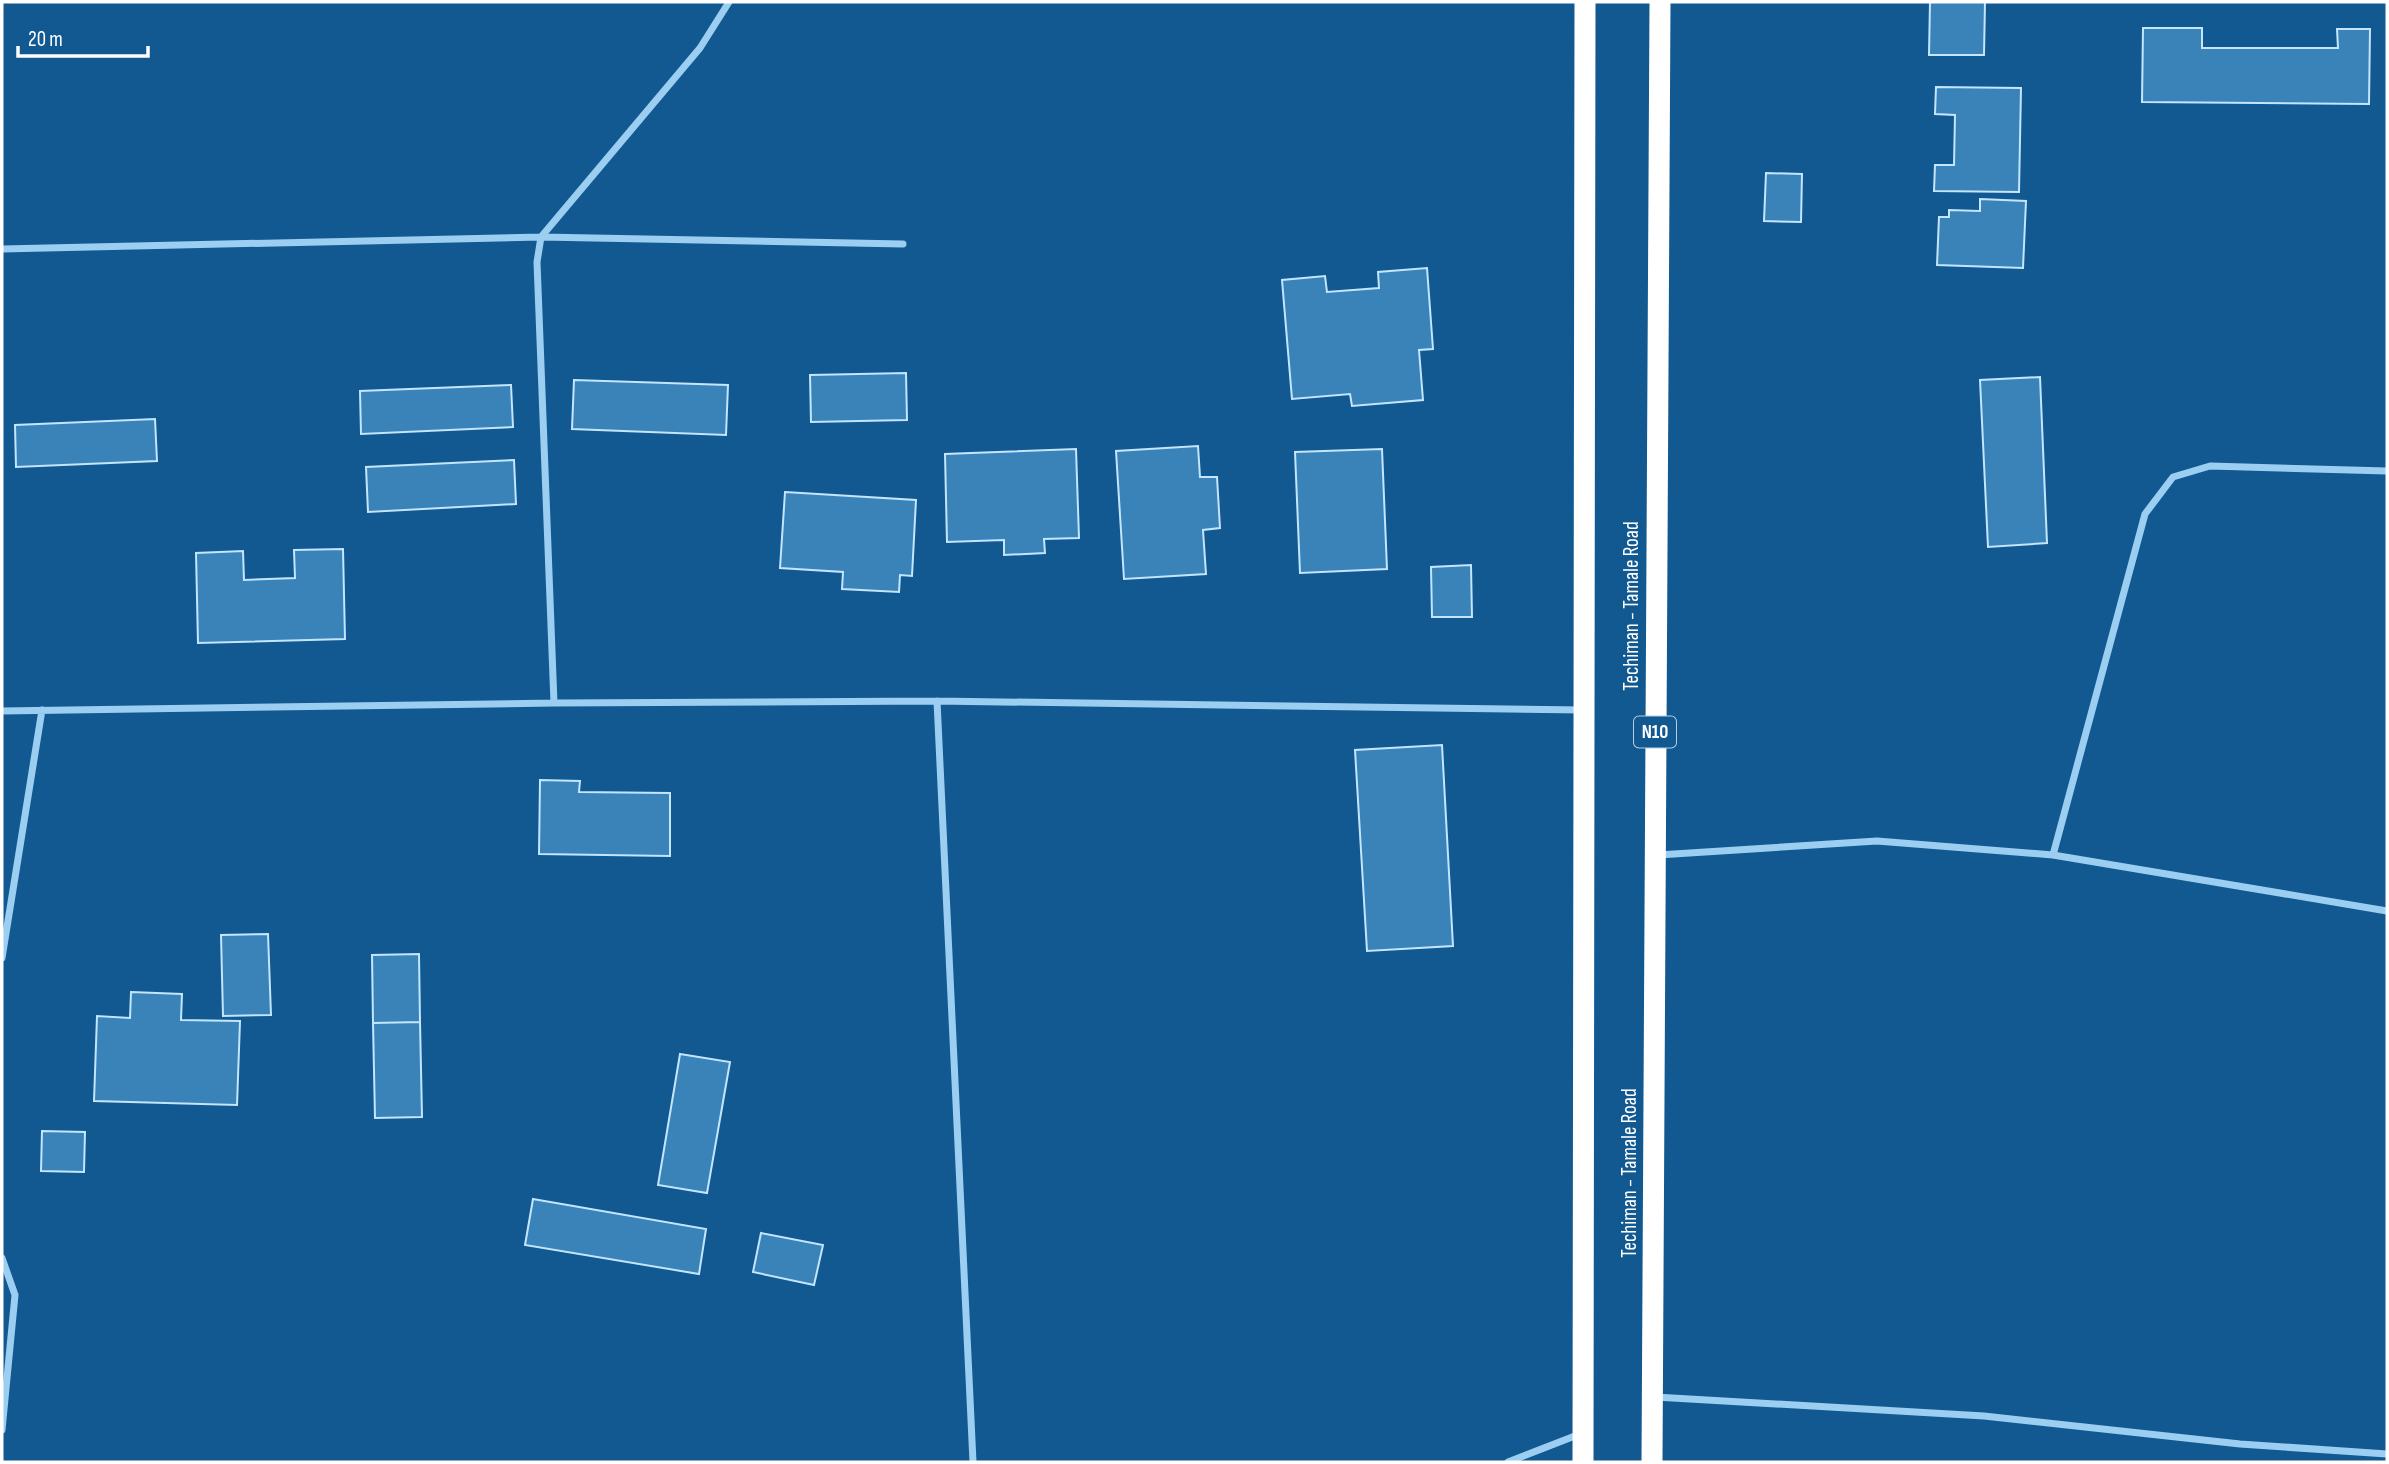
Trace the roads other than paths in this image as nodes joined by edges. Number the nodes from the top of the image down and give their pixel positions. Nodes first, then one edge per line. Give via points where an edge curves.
1 (729, 2) edge
2 (1585, 2) edge
3 (1660, 2) edge
4 (541, 237) junction
5 (903, 244) dead end
6 (2, 249) edge
7 (2387, 471) edge
8 (937, 701) junction
9 (554, 703) junction
10 (2, 710) edge
11 (42, 710) junction
12 (1585, 710) junction
13 (1654, 855) junction
14 (2053, 855) junction
15 (2387, 911) edge
16 (2, 958) edge
17 (2, 1258) edge
18 (1653, 1397) junction
19 (2, 1430) edge
20 (1584, 1432) junction
21 (2387, 1454) edge
22 (973, 1462) edge
23 (1508, 1462) edge
24 (1583, 1462) edge
25 (1652, 1462) edge

1 - 4 street via 700,48
2 - 12 highway
3 - 13 highway, Techiman - Tamale Road / N10
4 - 5 street
4 - 6 street
4 - 9 street via 537,261
7 - 14 street via 2210,466 2173,477 2145,514
8 - 9 street
8 - 12 street
8 - 22 street
9 - 11 street
10 - 11 street
11 - 16 street
12 - 20 highway
13 - 14 street via 1877,841
13 - 18 highway, Techiman - Tamale Road / N10
14 - 15 street
17 - 19 street via 15,1295
18 - 21 street via 1984,1416 2240,1444
18 - 25 highway, Techiman - Tamale Road / N10
20 - 23 street
20 - 24 highway

